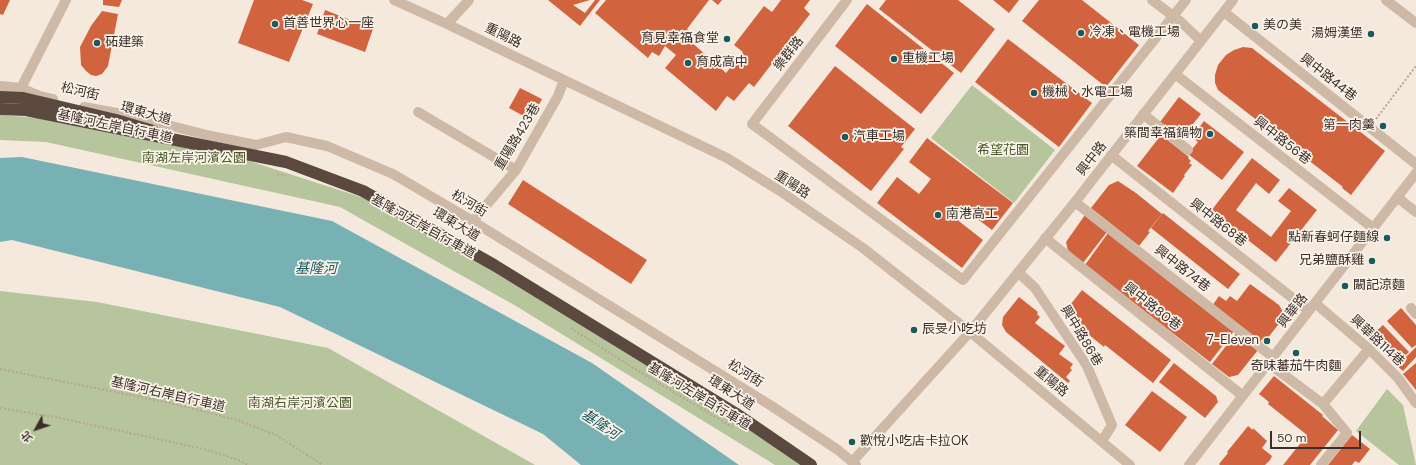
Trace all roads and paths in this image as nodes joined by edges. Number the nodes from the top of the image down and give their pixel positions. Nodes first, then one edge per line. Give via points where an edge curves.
1 (66, 0) edge
2 (394, 0) edge
3 (469, 0) edge
4 (847, 0) edge
5 (1152, 0) edge
6 (1186, 0) edge
7 (1233, 0) edge
8 (1386, 0) edge
9 (1224, 12) junction
10 (1173, 16) junction
11 (1416, 23) edge
12 (447, 24) junction
13 (1201, 41) junction
14 (1416, 66) edge
15 (1176, 74) junction
16 (564, 80) junction
17 (0, 86) edge
18 (21, 88) junction
19 (0, 97) edge
20 (0, 109) edge
21 (418, 112) dead end
22 (1143, 114) junction
23 (1370, 127) junction
24 (1188, 150) dead end
25 (1111, 155) junction
26 (1416, 164) edge
27 (516, 170) junction
28 (271, 172) dead end
29 (1416, 173) edge
30 (293, 178) dead end
31 (1397, 197) junction
32 (1075, 202) junction
33 (1416, 212) edge
34 (473, 222) junction
35 (1373, 228) junction
36 (1045, 238) junction
37 (1018, 272) junction
38 (1315, 303) junction
39 (1309, 311) junction
40 (570, 327) dead end
41 (970, 332) junction
42 (1369, 349) junction
43 (1271, 360) junction
44 (0, 370) edge
45 (1243, 396) junction
46 (1416, 402) edge
47 (1323, 404) junction
48 (0, 408) edge
49 (738, 431) dead end
50 (1102, 441) junction
51 (854, 463) edge
52 (248, 465) edge
53 (323, 465) edge
54 (812, 465) edge
55 (1130, 465) edge
56 (1190, 465) edge
57 (1321, 465) edge

1 - 18 street
2 - 12 street, 重陽路
3 - 12 street
4 - 10 street, 樂群路 via 752,124 963,280
5 - 10 street
6 - 10 street
7 - 9 street, 興中路
8 - 11 street
9 - 13 street, 興中路
9 - 23 street, 興中路44巷
10 - 13 street
12 - 16 street, 重陽路
13 - 15 street, 興中路
14 - 23 path
15 - 22 street, 興中路
15 - 35 street, 興中路56巷
16 - 27 street, 重陽路423巷 via 558,96
16 - 41 street, 重陽路 via 727,158 863,248
17 - 18 street, 松河街
18 - 34 street, 松河街 via 77,106 128,115 256,145 286,137 327,146 393,174
19 - 54 highway, 環東大道, bridge via 23,98 273,158 352,185 400,207 579,319 672,371 780,441
20 - 54 highway, 環東大道, bridge via 26,110 286,162 363,191 494,265 735,413
21 - 27 street
22 - 24 street
22 - 25 street, 興中路
23 - 26 street, 興中路44巷
25 - 32 street, 興中路
25 - 39 street, 興中路68巷
27 - 34 street, 重陽路423巷
28 - 30 path
29 - 31 street, 興華路
31 - 33 street
31 - 35 street, 興華路
32 - 36 street, 興中路
32 - 43 street, 興中路74巷
34 - 51 street, 松河街 via 770,405
35 - 38 street, 興華路
36 - 37 street, 興中路
36 - 45 street, 興中路80巷
37 - 41 street, 興中路
37 - 50 street, 興中路86巷 via 1035,288 1087,366 1112,425
38 - 39 street, 興華路
38 - 42 street, 興華路114巷
39 - 43 street, 興華路
40 - 49 path, 基隆河左岸自行車道
41 - 50 street, 重陽路
41 - 51 street, 興中路
42 - 46 street, 興華路114巷 via 1398,378
42 - 47 street
43 - 45 street, 興華路
43 - 47 street, 興中路74巷
44 - 53 path, 基隆河右岸自行車道 via 175,404 237,420 276,435
45 - 56 street, 興華路
47 - 57 street, 興中路74巷 via 1347,433
48 - 52 path via 60,418 204,449
50 - 55 street, 重陽路

